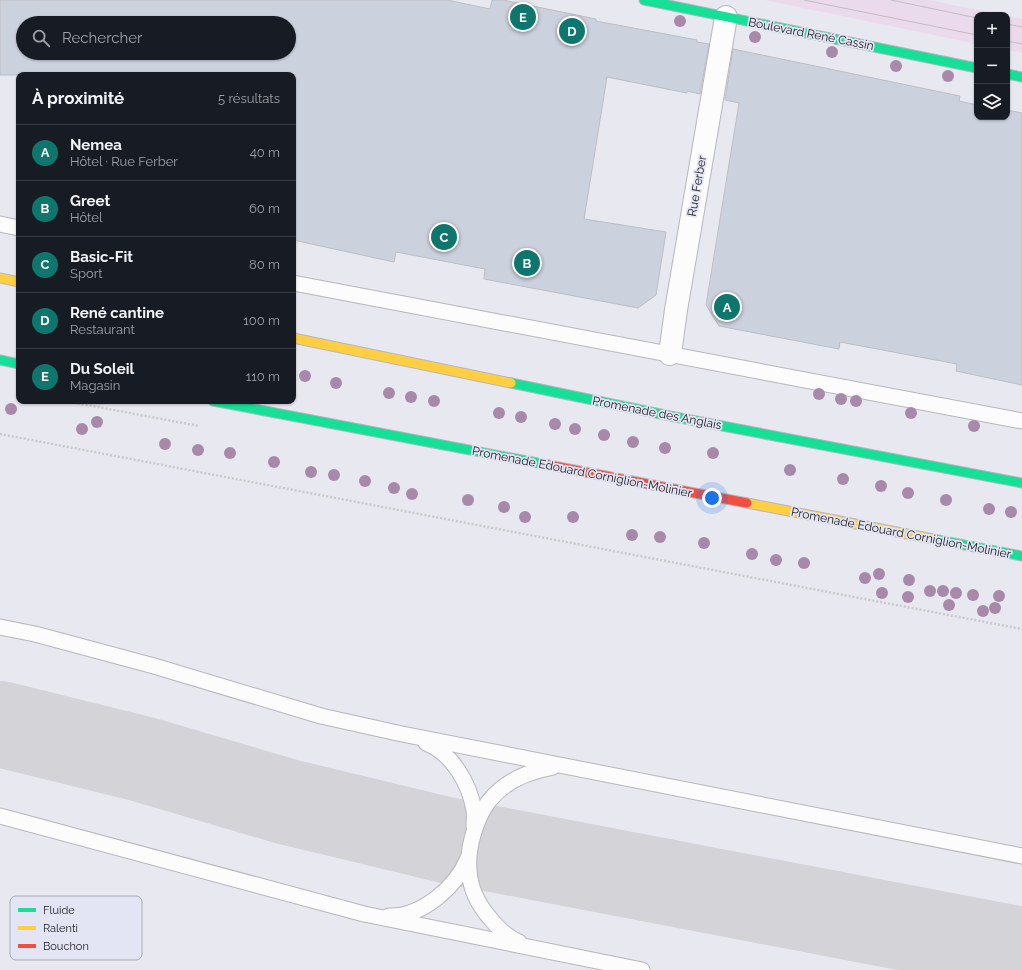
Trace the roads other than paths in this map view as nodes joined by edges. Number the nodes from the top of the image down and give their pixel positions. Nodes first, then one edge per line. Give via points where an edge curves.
1 (644, 0) edge
2 (726, 17) junction
3 (974, 67) edge
4 (1010, 75) edge
5 (1022, 77) edge
6 (0, 224) edge
7 (16, 227) edge
8 (0, 278) edge
9 (16, 281) edge
10 (296, 285) edge
11 (296, 339) edge
12 (670, 354) junction
13 (0, 360) edge
14 (16, 363) edge
15 (230, 404) edge
16 (1022, 421) edge
17 (1022, 483) edge
18 (1022, 556) edge
19 (0, 627) edge
20 (402, 734) junction
21 (583, 770) junction
22 (0, 816) edge
23 (471, 843) junction
24 (1022, 856) edge
25 (364, 914) junction
26 (544, 951) junction
27 (642, 970) edge

1 - 2 main road, Boulevard René Cassin
2 - 3 main road, Boulevard René Cassin
2 - 12 street, Rue Ferber
4 - 5 main road
6 - 7 lane
8 - 9 main road
10 - 12 lane
11 - 17 main road, Promenade des Anglais via 675,417
12 - 16 lane
13 - 14 main road
15 - 18 main road, Promenade Edouard Corniglion-Molinier
19 - 20 lane via 154,666 321,716
20 - 21 lane
20 - 23 lane via 433,746 446,756 464,780 474,811
21 - 23 lane via 554,767 526,774 512,781 490,800 481,812
21 - 24 lane
22 - 25 lane
23 - 25 lane via 460,874 445,891 426,905 395,916
23 - 26 lane via 469,869 472,885 485,912 504,933 516,941
25 - 26 lane
26 - 27 lane

